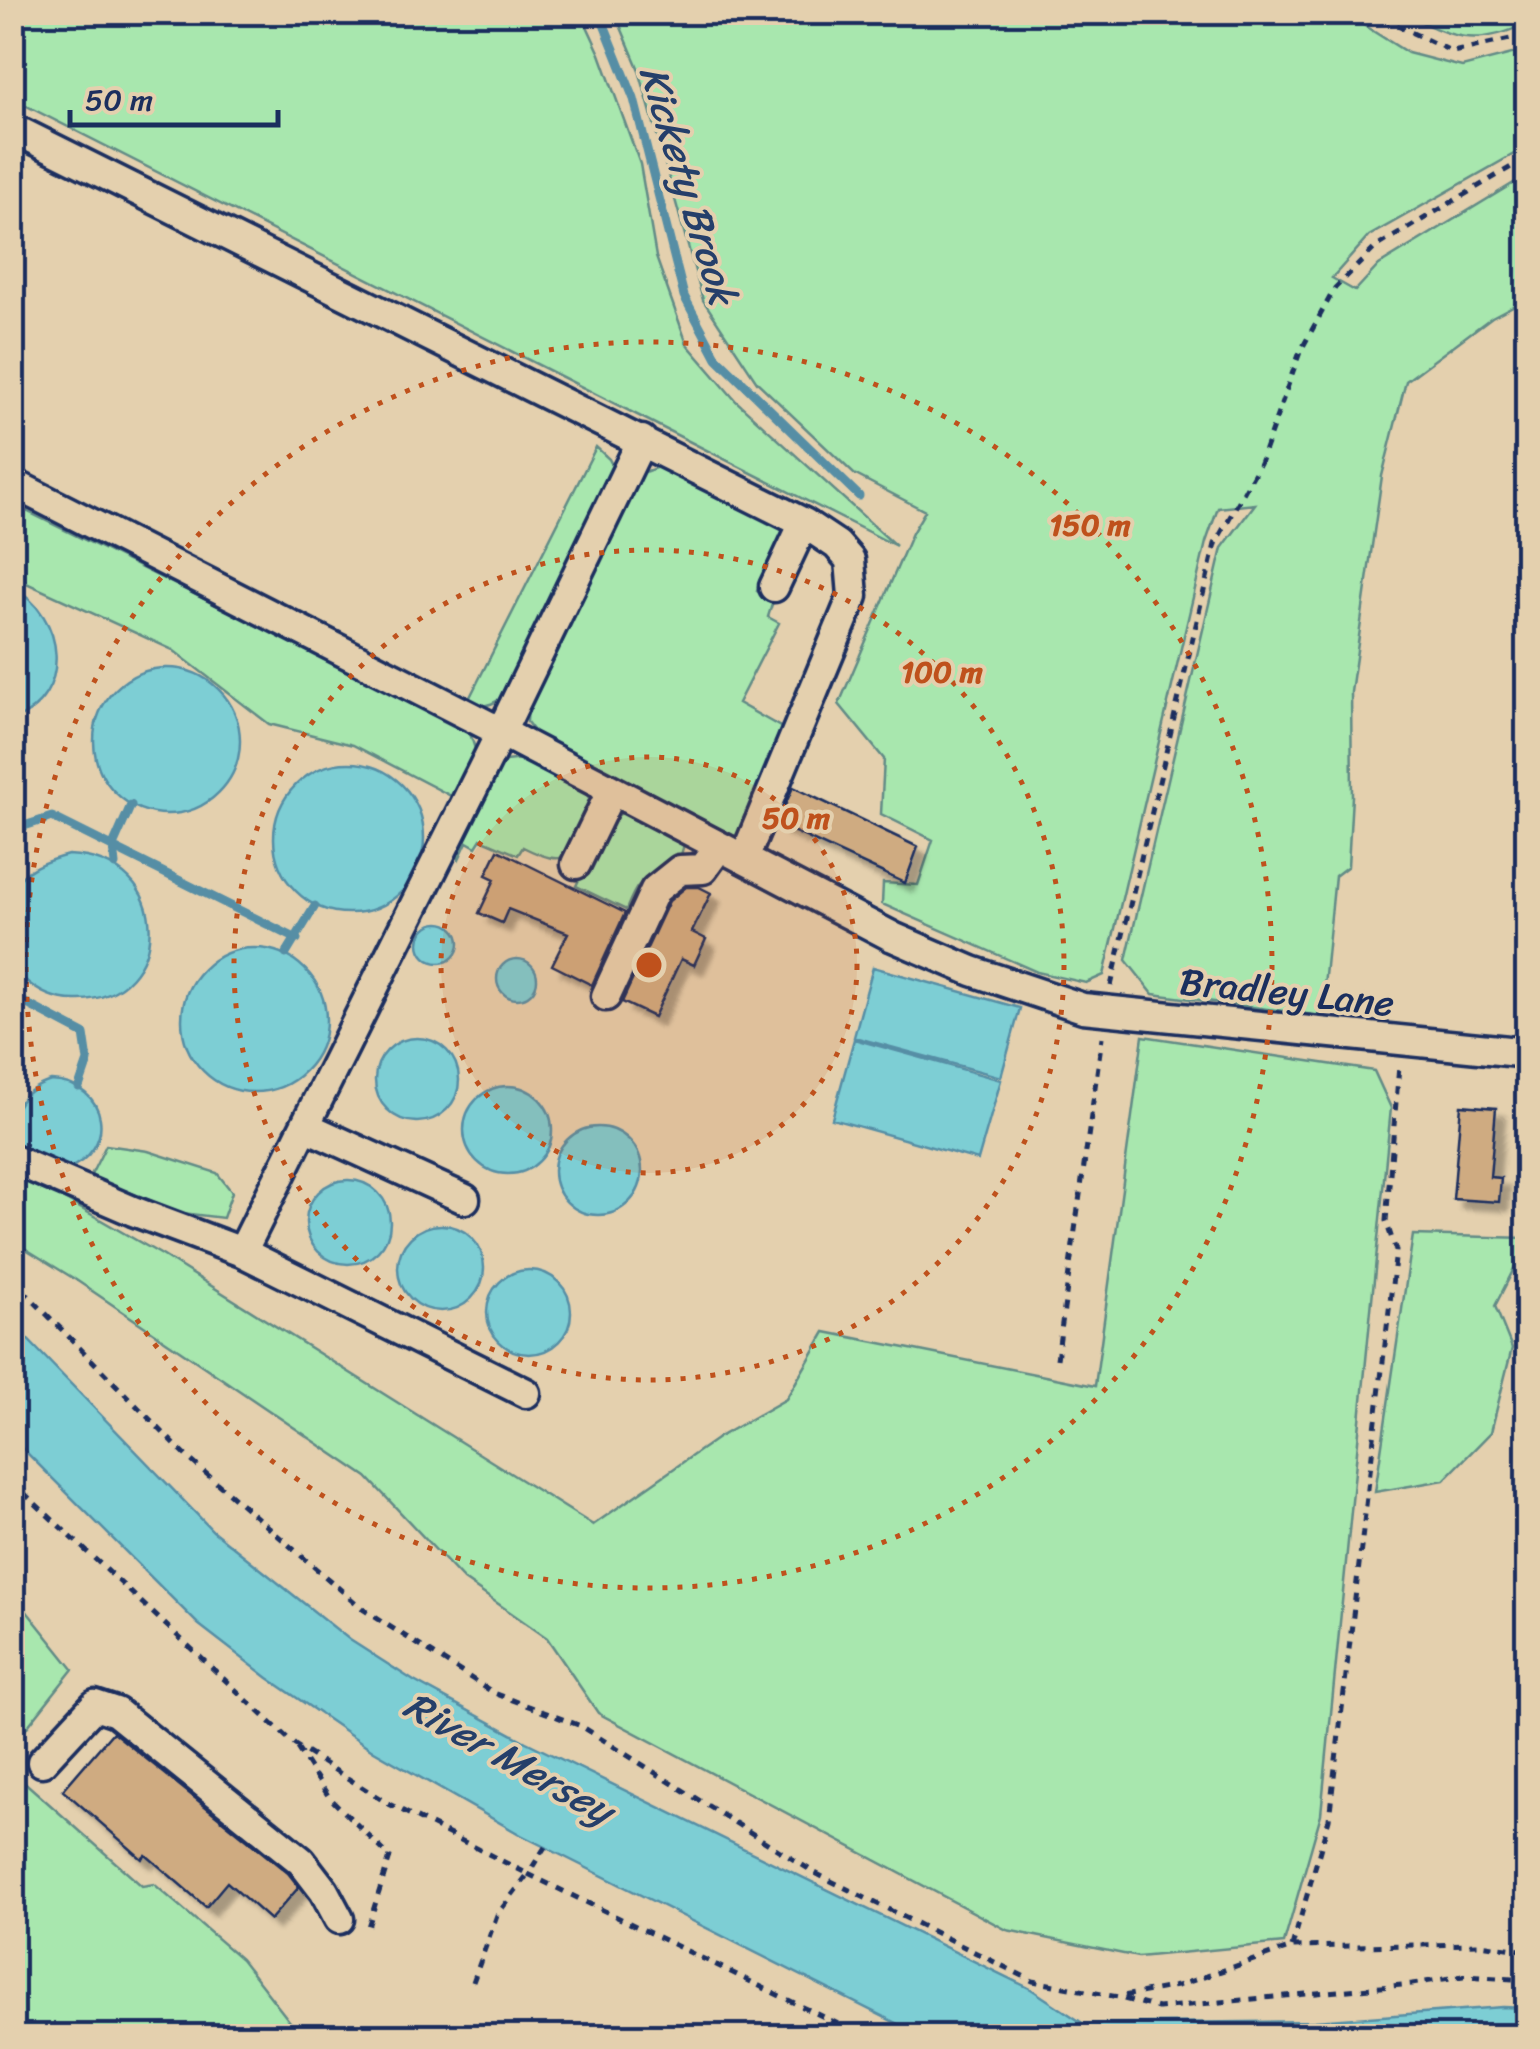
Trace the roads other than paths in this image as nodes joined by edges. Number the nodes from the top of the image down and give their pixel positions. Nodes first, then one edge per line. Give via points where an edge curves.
1 (12, 128) edge
2 (642, 440) junction
3 (12, 483) edge
4 (804, 523) junction
5 (774, 586) dead end
6 (501, 732) junction
7 (612, 790) junction
8 (719, 847) junction
9 (744, 859) junction
10 (576, 864) dead end
11 (606, 996) dead end
12 (1528, 1054) edge
13 (306, 1127) junction
14 (12, 1159) edge
15 (465, 1199) dead end
16 (242, 1252) junction
17 (526, 1393) dead end
18 (42, 1762) dead end
19 (339, 1919) dead end

1 - 2 street
2 - 4 street
2 - 6 street
3 - 6 street, Bradley Lane
4 - 5 street
4 - 9 street via 850,560 854,596
6 - 7 street, Bradley Lane
6 - 13 street
7 - 8 street, Bradley Lane
7 - 10 street
8 - 9 street, Bradley Lane
8 - 11 street via 703,869 680,870 655,890
9 - 12 street, Bradley Lane via 893,937 1083,1008
13 - 15 street
13 - 16 street
14 - 16 street
16 - 17 street
18 - 19 street via 95,1705 116,1712 301,1861

